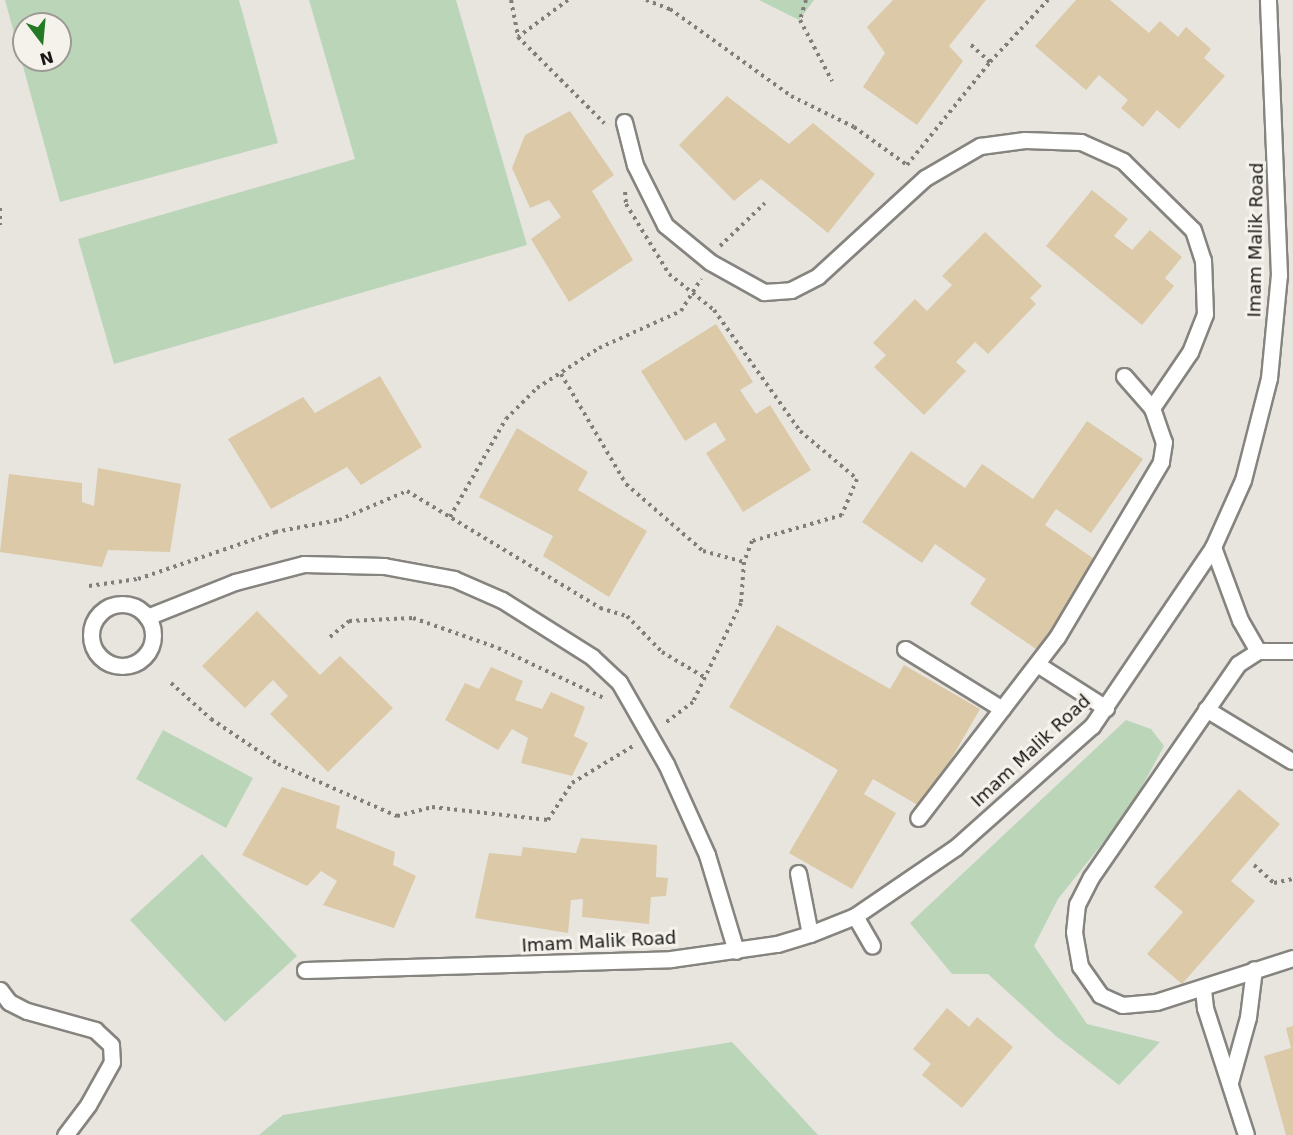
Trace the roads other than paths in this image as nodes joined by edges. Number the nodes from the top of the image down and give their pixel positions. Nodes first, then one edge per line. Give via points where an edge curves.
1 (1268, 0) edge
2 (624, 122) dead end
3 (1285, 158) edge
4 (1124, 376) dead end
5 (1152, 408) junction
6 (1213, 547) junction
7 (147, 616) junction
8 (905, 649) dead end
9 (1258, 651) junction
10 (1293, 651) edge
11 (1037, 664) junction
12 (1002, 708) junction
13 (1106, 708) junction
14 (1206, 709) junction
15 (1292, 761) edge
16 (918, 818) dead end
17 (798, 873) dead end
18 (855, 916) junction
19 (810, 934) junction
20 (872, 946) dead end
21 (736, 951) junction
22 (1293, 958) edge
23 (1254, 969) junction
24 (305, 970) dead end
25 (1203, 989) junction
26 (0, 990) edge
27 (1230, 1082) junction
28 (65, 1135) edge
29 (1246, 1135) edge

1 - 3 lane, Imam Malik Road
2 - 5 lane via 635,165 665,225 710,262 764,292 790,290 818,276 925,178 980,146 1025,140 1081,142 1123,161 1193,230 1206,281 1205,314 1190,352
3 - 6 lane, Imam Malik Road via 1269,378 1243,480
4 - 5 lane
5 - 11 lane via 1164,442 1161,462
6 - 9 lane via 1239,620
6 - 13 lane, Imam Malik Road
7 - 7 lane via 153,640 143,659 118,666 98,656 90,634 99,613 120,603 135,606
7 - 21 lane via 235,582 304,564 384,566 454,579 502,600 592,657 619,682 650,734 707,855
8 - 12 lane
9 - 10 lane
9 - 14 lane via 1238,664
11 - 12 lane
11 - 13 lane
12 - 16 lane
13 - 18 lane, Imam Malik Road via 1092,726 956,847
14 - 15 lane
14 - 25 lane via 1091,878 1077,904 1074,932 1080,966 1101,995 1122,1005 1156,1002
17 - 19 lane
18 - 19 lane, Imam Malik Road
18 - 20 lane
19 - 21 lane, Imam Malik Road
21 - 24 lane, Imam Malik Road via 624,961
22 - 23 lane
23 - 25 lane
23 - 27 lane via 1248,1017
25 - 27 lane via 1205,1008
26 - 28 lane via 9,1002 27,1011 95,1030 111,1045 112,1062 88,1106
27 - 29 lane

